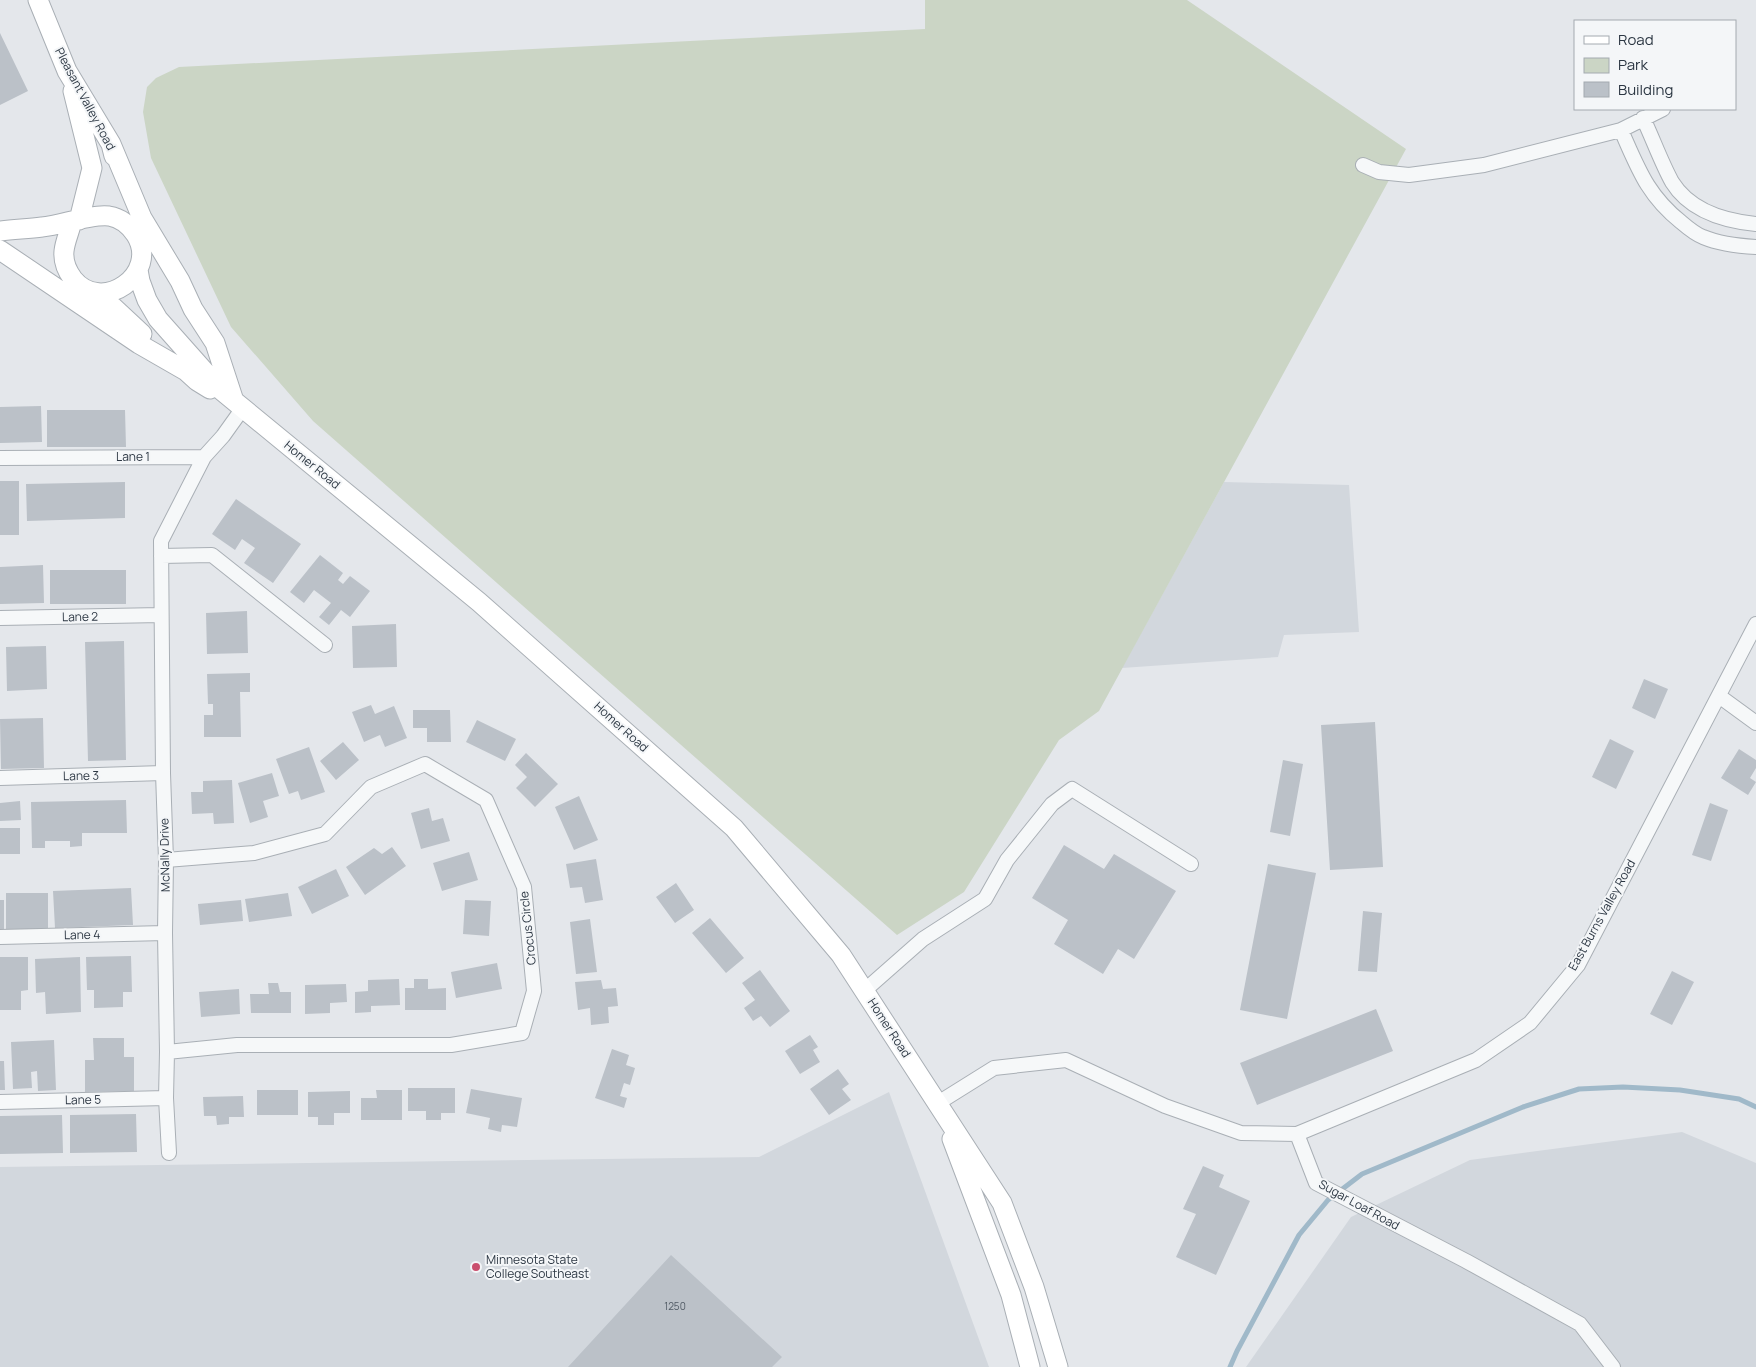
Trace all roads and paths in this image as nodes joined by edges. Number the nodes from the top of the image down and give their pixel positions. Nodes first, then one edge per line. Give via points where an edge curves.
1 (38, 0) edge
2 (67, 71) junction
3 (1661, 110) edge
4 (1643, 118) junction
5 (1621, 130) junction
6 (111, 144) junction
7 (1363, 165) dead end
8 (76, 220) junction
9 (1756, 224) edge
10 (133, 230) junction
11 (0, 231) edge
12 (0, 245) edge
13 (1756, 247) edge
14 (0, 250) edge
15 (138, 270) junction
16 (76, 282) junction
17 (98, 293) junction
18 (186, 371) junction
19 (238, 405) junction
20 (204, 457) junction
21 (0, 458) edge
22 (161, 556) junction
23 (161, 615) junction
24 (0, 618) edge
25 (1756, 624) edge
26 (326, 645) dead end
27 (1719, 696) junction
28 (1756, 723) edge
29 (163, 774) junction
30 (0, 778) edge
31 (166, 860) junction
32 (1191, 864) dead end
33 (165, 934) junction
34 (0, 936) edge
35 (864, 991) junction
36 (167, 1052) junction
37 (166, 1098) junction
38 (0, 1102) edge
39 (938, 1103) junction
40 (1297, 1134) junction
41 (169, 1153) dead end
42 (1030, 1367) edge
43 (1058, 1367) edge
44 (1613, 1367) edge

1 - 2 street, Pleasant Valley Road
2 - 6 street, Pleasant Valley Road
2 - 8 street via 92,168
3 - 4 street
4 - 5 street
4 - 9 street via 1673,182 1682,194 1719,218
5 - 7 street via 1484,165 1436,172 1409,175 1379,172
5 - 13 street via 1642,177 1668,212 1702,237
6 - 10 street, Pleasant Valley Road
6 - 19 street via 142,218 215,344
8 - 10 street via 112,216
8 - 11 street via 42,228
8 - 16 street via 64,250 69,273
10 - 15 street, Homer Road via 141,249
12 - 16 street, Homer Road
14 - 18 street, Homer Road via 139,344
15 - 17 street via 122,288
15 - 19 street, Homer Road via 147,300 158,319
16 - 17 street, Homer Road via 82,288
17 - 18 street, Homer Road
18 - 19 street, Homer Road
19 - 20 street via 223,436
19 - 35 street, Homer Road via 479,602 734,828 842,955
20 - 21 street, Lane 1
20 - 22 street, McNally Drive via 161,541
22 - 23 street, McNally Drive
22 - 26 street via 212,554
23 - 24 street, Lane 2
23 - 29 street, McNally Drive
25 - 27 street, East Burns Valley Road
27 - 28 street
27 - 40 street, East Burns Valley Road via 1578,966 1530,1023 1476,1060
29 - 30 street, Lane 3
29 - 31 street, McNally Drive
31 - 33 street, McNally Drive
31 - 36 street, Crocus Circle via 254,853 325,834 371,787 425,764 486,800 524,887 534,991 522,1033 469,1042 237,1045
32 - 35 street via 1072,789 1052,804 1013,853 985,900 923,939
33 - 34 street, Lane 4
33 - 36 street, McNally Drive
35 - 39 street, Homer Road
36 - 37 street, McNally Drive
37 - 38 street, Lane 5
37 - 41 street, McNally Drive
39 - 40 street via 994,1068 1066,1060 1165,1106 1241,1133
39 - 42 street, Homer Road via 1011,1295
39 - 43 street, Homer Road via 1002,1203 1034,1287
40 - 44 street, Sugar Loaf Road via 1316,1183 1466,1260 1580,1324

